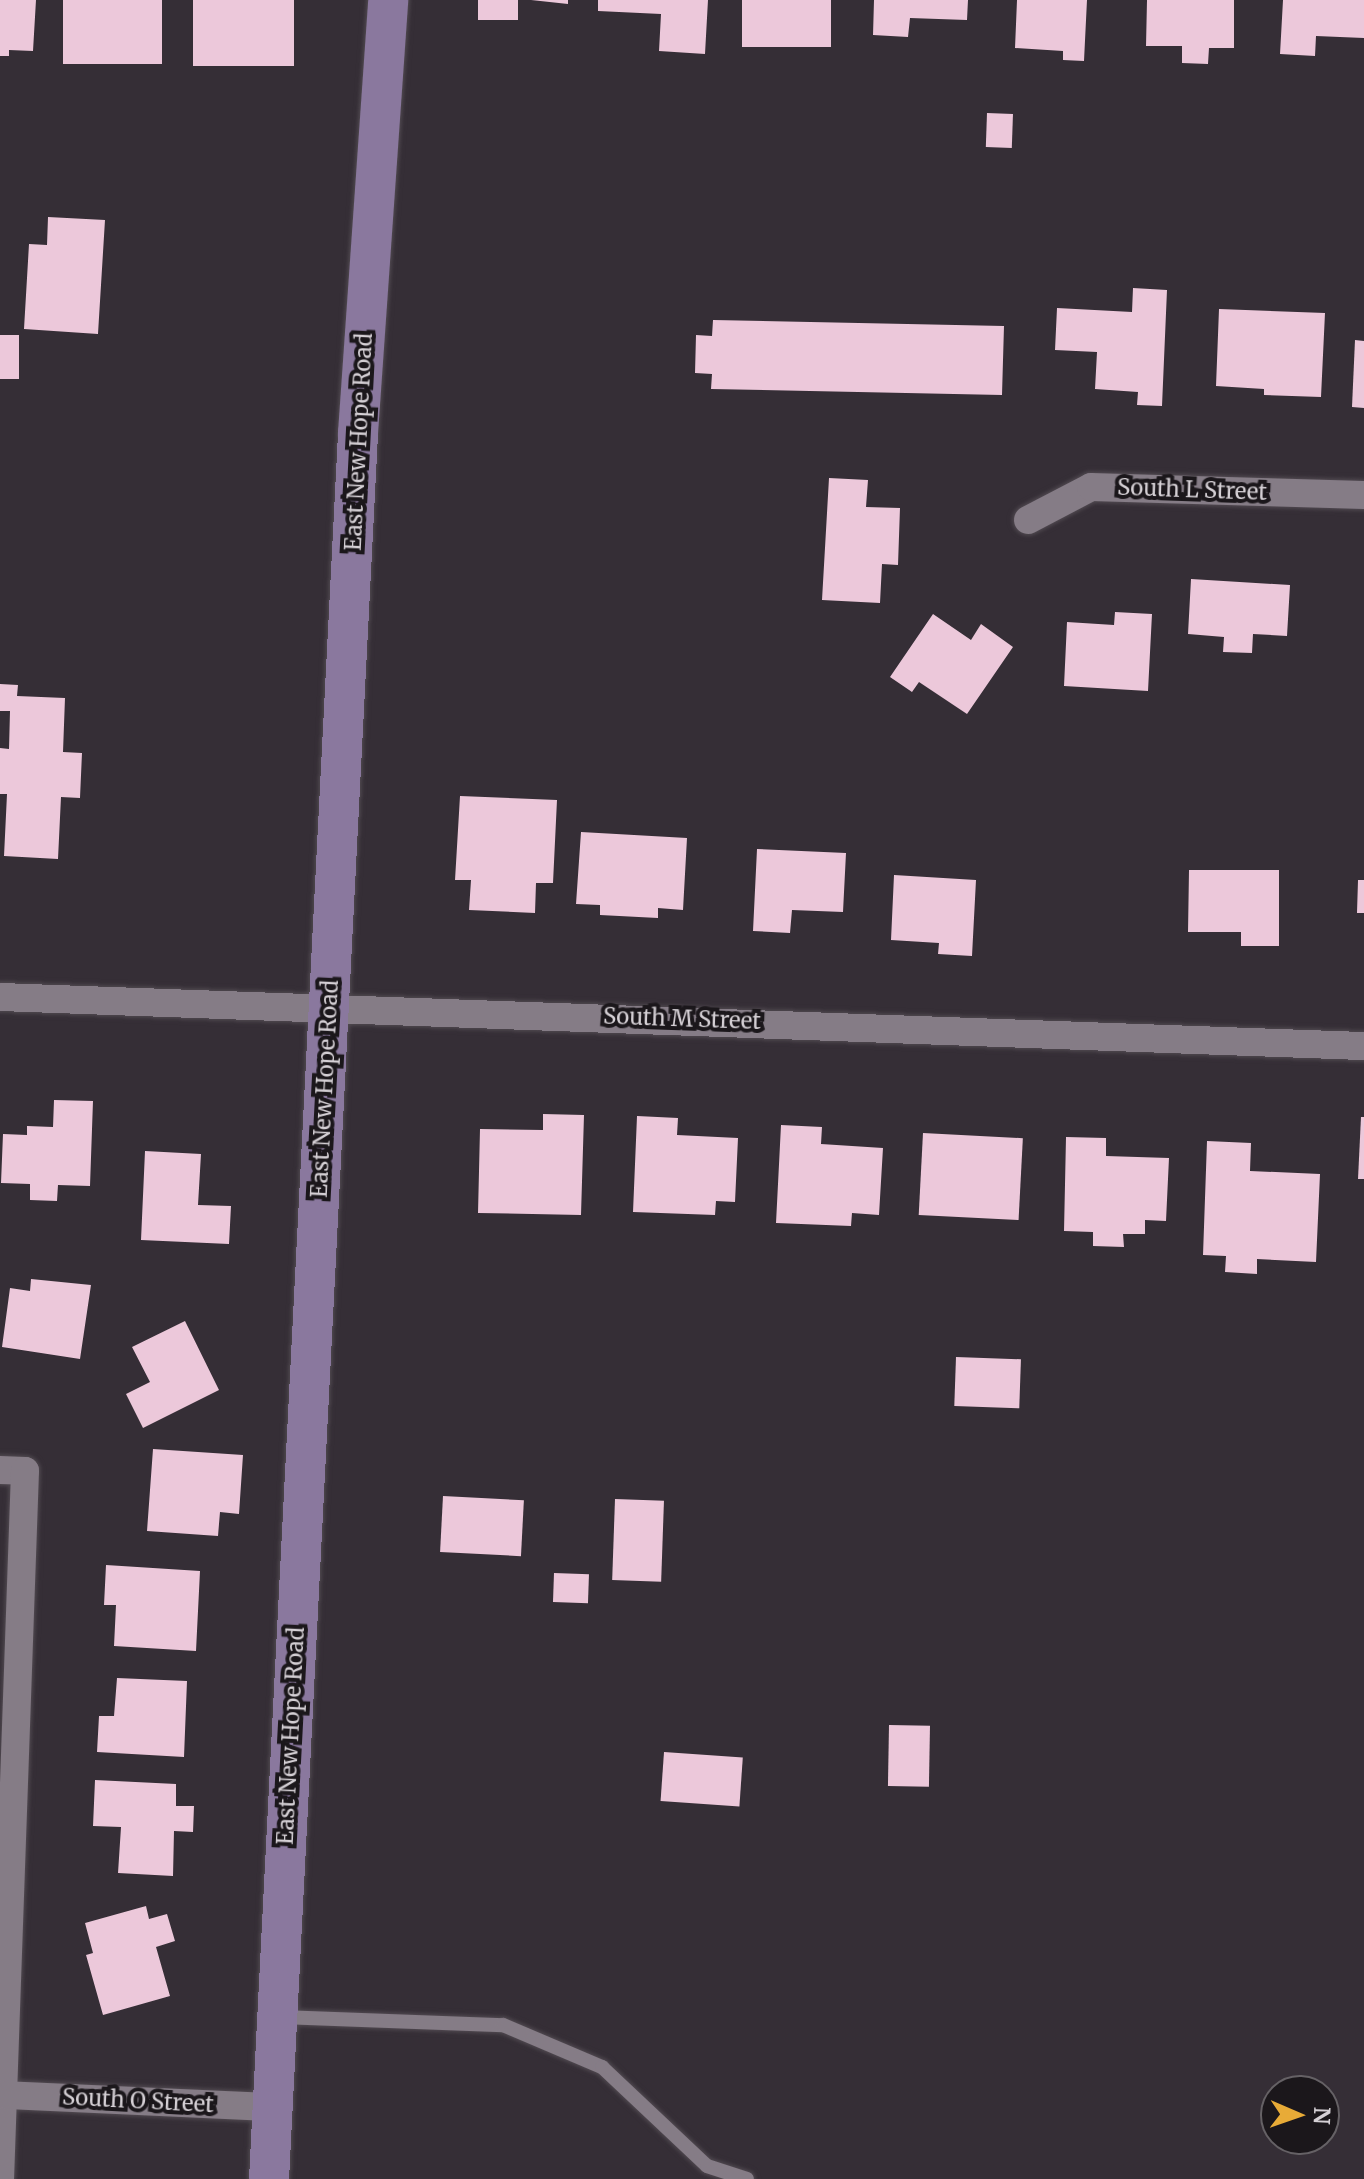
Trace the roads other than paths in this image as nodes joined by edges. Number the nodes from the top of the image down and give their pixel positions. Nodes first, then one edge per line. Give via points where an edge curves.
1 (388, 0) edge
2 (1364, 495) edge
3 (1028, 520) dead end
4 (0, 997) edge
5 (330, 1007) junction
6 (1364, 1046) edge
7 (12, 1471) edge
8 (277, 2017) junction
9 (5, 2095) junction
10 (272, 2107) junction
11 (0, 2179) edge
12 (269, 2179) edge
13 (747, 2179) edge

1 - 5 street, East New Hope Road via 358,433
2 - 3 street, South L Street via 1091,487
4 - 5 street, South M Street
5 - 6 street, South M Street
5 - 8 street, East New Hope Road
7 - 9 street
8 - 10 street, East New Hope Road
8 - 13 lane via 503,2025 602,2067 707,2166
9 - 10 street, South O Street
9 - 11 street
10 - 12 street, East New Hope Road

